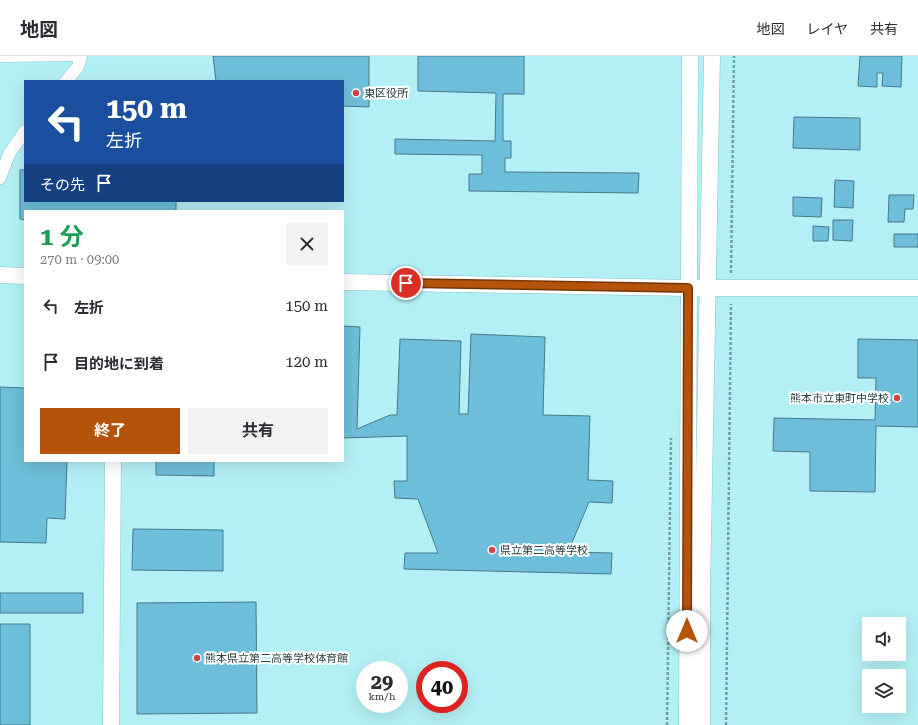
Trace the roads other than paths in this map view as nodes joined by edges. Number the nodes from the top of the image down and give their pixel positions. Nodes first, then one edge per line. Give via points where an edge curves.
1 (690, 56) edge
2 (712, 56) edge
3 (81, 57) edge
4 (0, 59) edge
5 (67, 80) edge
6 (24, 132) edge
7 (0, 178) edge
8 (0, 275) edge
9 (24, 276) edge
10 (344, 282) edge
11 (708, 287) junction
12 (688, 288) junction
13 (918, 288) edge
14 (113, 462) edge
15 (111, 725) edge
16 (687, 725) edge
17 (702, 725) edge

1 - 12 street
2 - 11 street
3 - 4 lane
3 - 5 street via 78,67
6 - 7 street via 9,154
8 - 9 street
10 - 12 street
11 - 12 street
11 - 13 street
11 - 17 street
12 - 16 street
14 - 15 street

